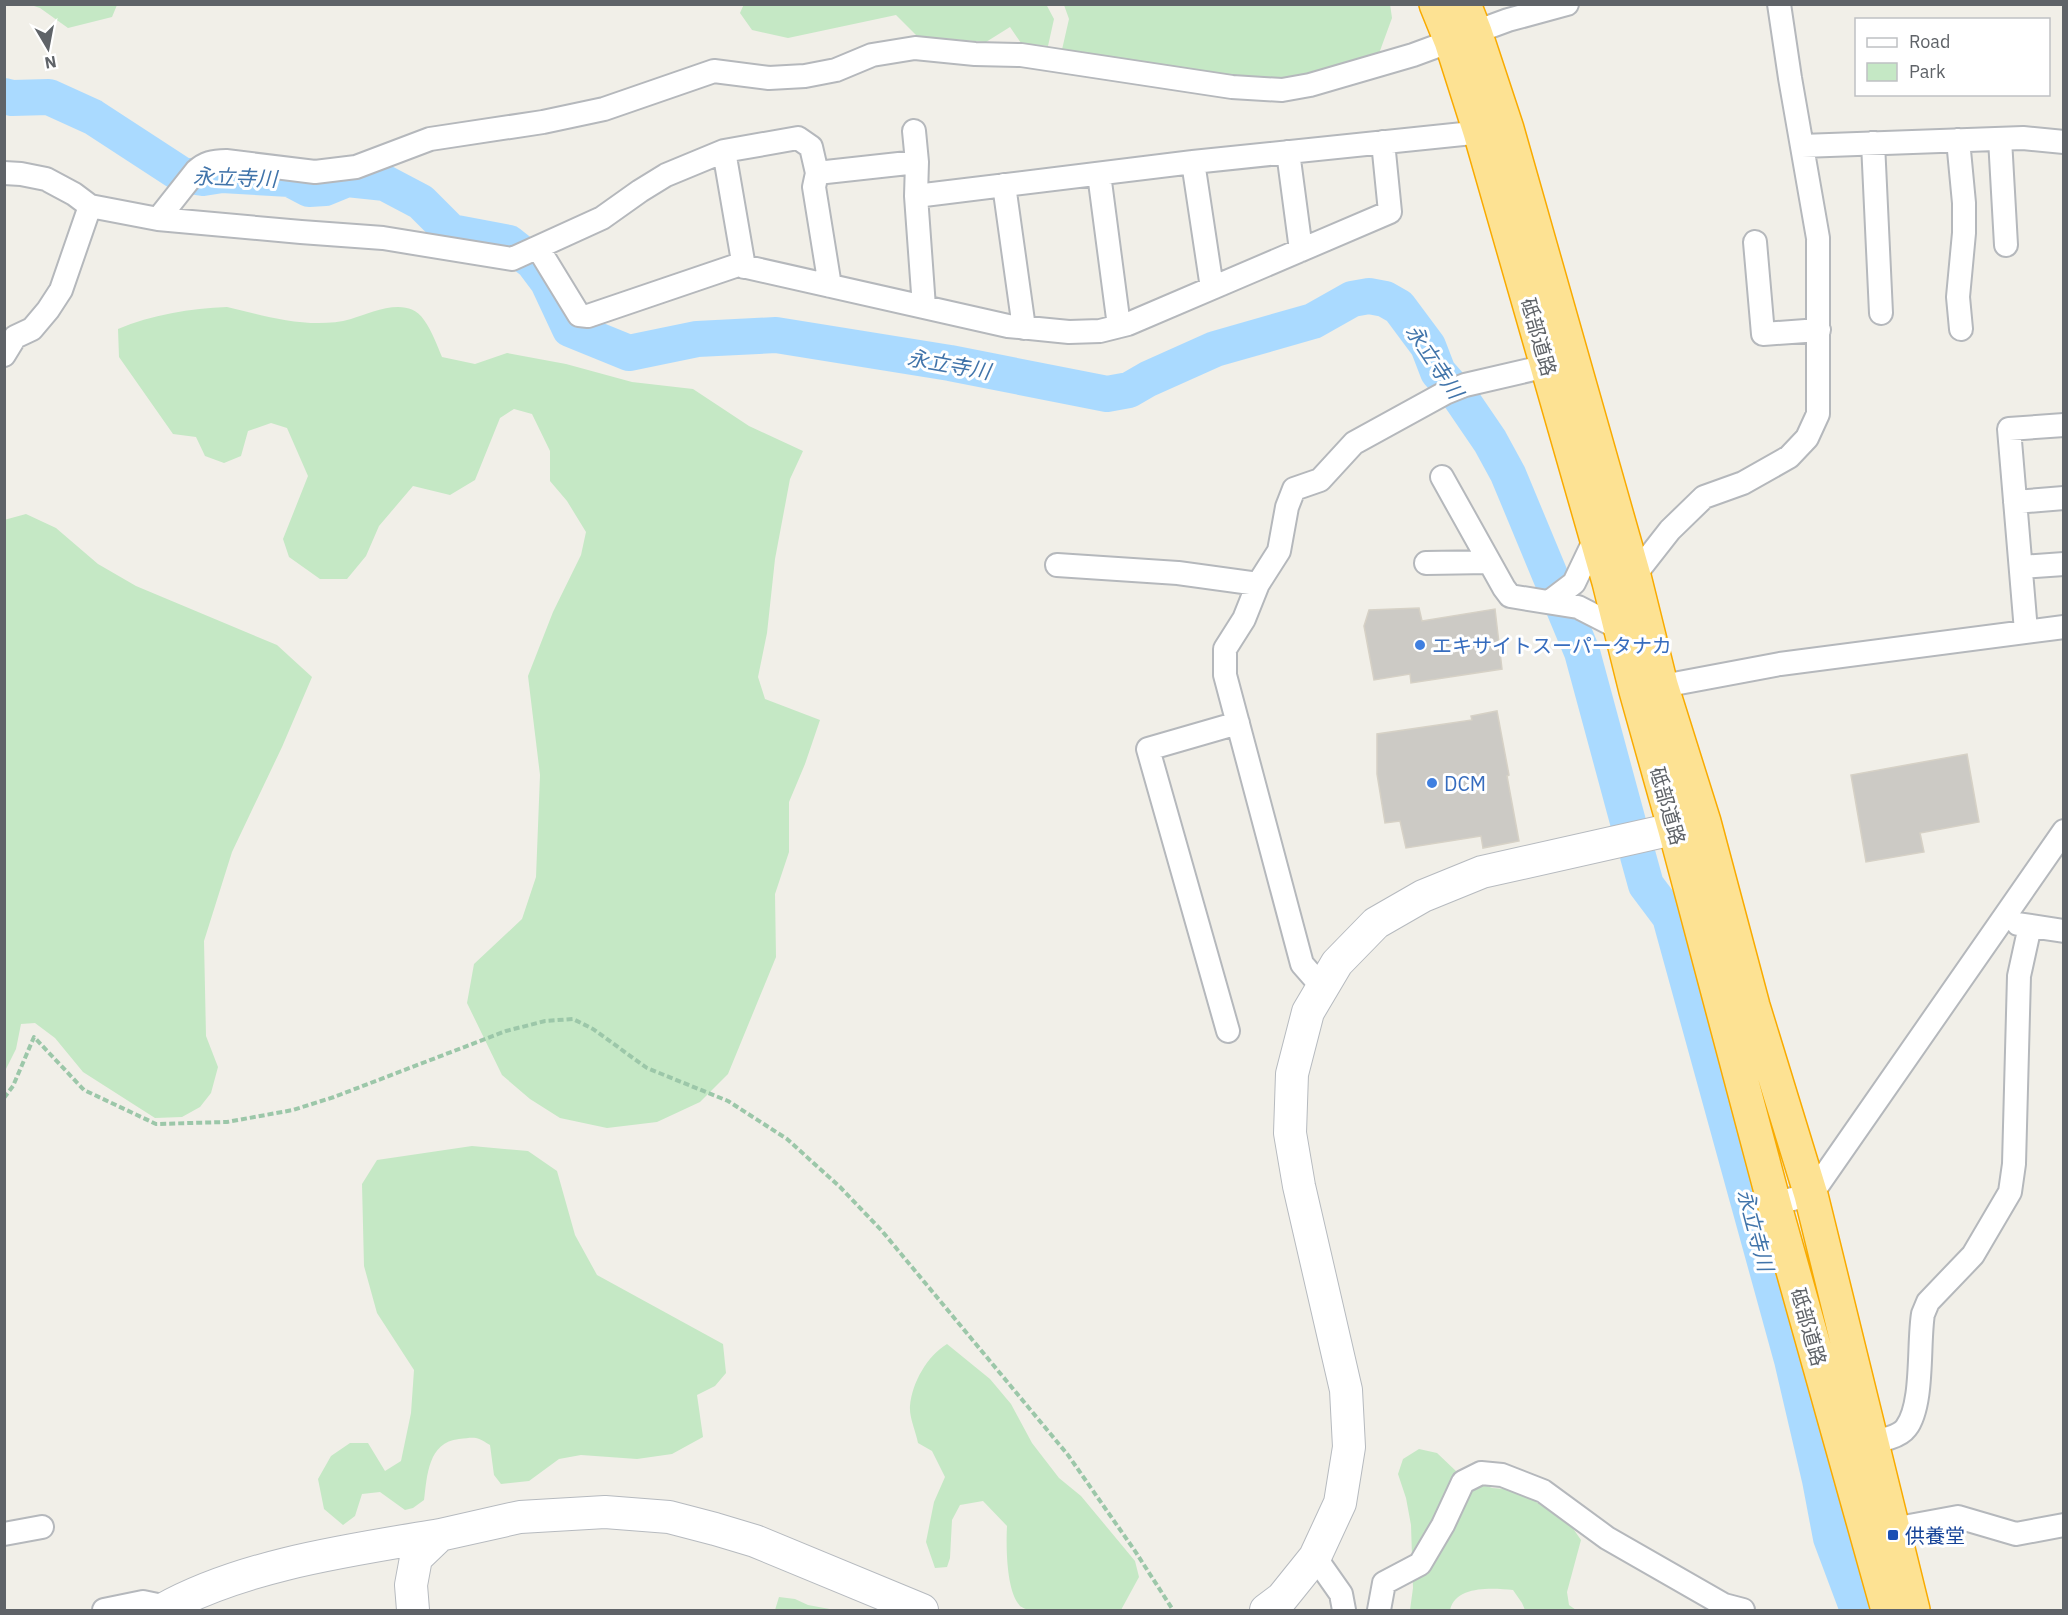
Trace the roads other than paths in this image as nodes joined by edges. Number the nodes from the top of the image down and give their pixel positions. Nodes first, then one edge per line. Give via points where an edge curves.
1 (1436, 4) edge
2 (1567, 4) edge
3 (1779, 4) edge
4 (1464, 26) edge
5 (1493, 130) junction
6 (914, 131) dead end
7 (2000, 139) junction
8 (1958, 140) junction
9 (1383, 142) junction
10 (2064, 142) edge
11 (1873, 143) junction
12 (1802, 146) junction
13 (724, 151) junction
14 (1288, 152) junction
15 (917, 162) junction
16 (1193, 162) junction
17 (4, 173) edge
18 (817, 173) junction
19 (1099, 174) junction
20 (1004, 185) junction
21 (916, 196) junction
22 (90, 206) junction
23 (158, 219) junction
24 (1755, 242) dead end
25 (2008, 245) dead end
26 (1301, 250) junction
27 (527, 252) junction
28 (744, 267) junction
29 (830, 286) junction
30 (1212, 288) junction
31 (924, 307) junction
32 (1881, 313) dead end
33 (1119, 326) junction
34 (1024, 328) junction
35 (1961, 329) dead end
36 (1819, 330) junction
37 (8, 340) edge
38 (1547, 366) junction
39 (2064, 425) edge
40 (1442, 477) dead end
41 (2064, 498) edge
42 (2015, 502) junction
43 (1596, 537) junction
44 (1489, 562) junction
45 (1426, 563) dead end
46 (2064, 564) edge
47 (1058, 566) dead end
48 (2021, 567) junction
49 (1622, 579) junction
50 (1258, 584) junction
51 (1549, 602) junction
52 (2064, 627) edge
53 (1621, 629) junction
54 (2026, 631) junction
55 (1648, 688) junction
56 (1238, 723) junction
57 (1689, 826) junction
58 (2064, 831) edge
59 (2002, 921) junction
60 (2030, 926) junction
61 (2064, 931) edge
62 (1323, 988) junction
63 (1228, 1032) dead end
64 (1811, 1195) junction
65 (1774, 1203) junction
66 (1857, 1444) junction
67 (2064, 1525) edge
68 (42, 1527) dead end
69 (1893, 1529) junction
70 (4, 1534) edge
71 (440, 1534) junction
72 (1315, 1557) junction
73 (165, 1609) edge
74 (104, 1611) edge
75 (412, 1611) edge
76 (922, 1611) edge
77 (1266, 1611) edge
78 (1344, 1611) edge
79 (1379, 1611) edge
80 (1743, 1611) edge
81 (1888, 1611) edge
82 (1913, 1611) edge

1 - 4 highway, 砥部道路
2 - 4 street via 1508,20
3 - 12 street
4 - 5 highway, 砥部道路
4 - 23 street via 1310,85 1282,90 1233,87 1022,55 915,48 872,55 805,76 769,78 714,71 604,109 430,139 356,167 315,172 213,161 195,171
5 - 9 street
5 - 38 highway, 砥部道路
5 - 49 highway, 砥部道路
6 - 15 street
7 - 8 street
7 - 10 street
7 - 25 street
8 - 11 street
8 - 35 street via 1964,204 1958,297
9 - 14 street
9 - 26 street via 1390,212
11 - 12 street
11 - 32 street
12 - 36 street via 1818,238
13 - 18 street via 798,138 812,147
13 - 27 street via 666,175 602,218
13 - 28 street
14 - 16 street
14 - 26 street
15 - 18 street
15 - 21 street
16 - 19 street
16 - 30 street
17 - 22 street via 46,179
18 - 29 street via 814,188
19 - 20 street
19 - 33 street
20 - 21 street
20 - 34 street
21 - 31 street
22 - 23 street
22 - 37 street via 61,290 32,329
23 - 27 street
24 - 36 street via 1763,334
26 - 30 street
27 - 28 street via 579,315 588,316 738,265
28 - 29 street
29 - 31 street
30 - 33 street
31 - 34 street
33 - 34 street via 1069,332
36 - 49 street via 1818,414 1807,438 1789,457 1762,473 1704,497
38 - 43 highway, 砥部道路
38 - 50 street via 1454,389 1354,443 1320,480 1294,489 1279,551
39 - 42 street via 2009,429
40 - 44 street
41 - 42 street
42 - 48 street
43 - 49 highway, 砥部道路
43 - 51 street via 1574,583
44 - 45 street
44 - 51 street via 1510,596
46 - 48 street
47 - 50 street via 1178,573
48 - 54 street
49 - 53 highway, 砥部道路
49 - 55 highway, 砥部道路
50 - 56 street via 1244,619 1225,649 1225,675
51 - 53 street via 1578,607
52 - 54 street
53 - 55 highway, 砥部道路
54 - 55 street via 1780,664
55 - 57 highway, 砥部道路
56 - 62 street via 1302,964
56 - 63 street via 1148,749
57 - 62 street via 1482,872 1423,896 1376,923 1337,963
57 - 64 highway, 砥部道路 via 1753,1006
57 - 65 highway, 砥部道路
58 - 59 street
59 - 60 street
59 - 64 street
60 - 61 street
60 - 66 street via 2019,976 2010,1192 1973,1255 1928,1302 1923,1314 1917,1397 1906,1428 1896,1435
62 - 72 street via 1308,1012 1292,1074 1290,1133 1346,1390 1349,1447 1340,1503
64 - 65 street
64 - 66 highway, 砥部道路
65 - 66 highway, 砥部道路
66 - 69 highway, 砥部道路
66 - 81 highway, 砥部道路
67 - 69 street via 2016,1534 1958,1516
68 - 70 street
69 - 82 highway, 砥部道路
71 - 73 street via 310,1559 234,1579
71 - 75 street via 416,1558 411,1584
71 - 76 street via 531,1516 606,1512 669,1517 755,1541
72 - 77 street via 1282,1598
72 - 78 street via 1341,1594
73 - 74 street via 143,1602
79 - 80 street via 1384,1583 1420,1564 1464,1482 1481,1473 1502,1475 1543,1491 1607,1538 1724,1605

